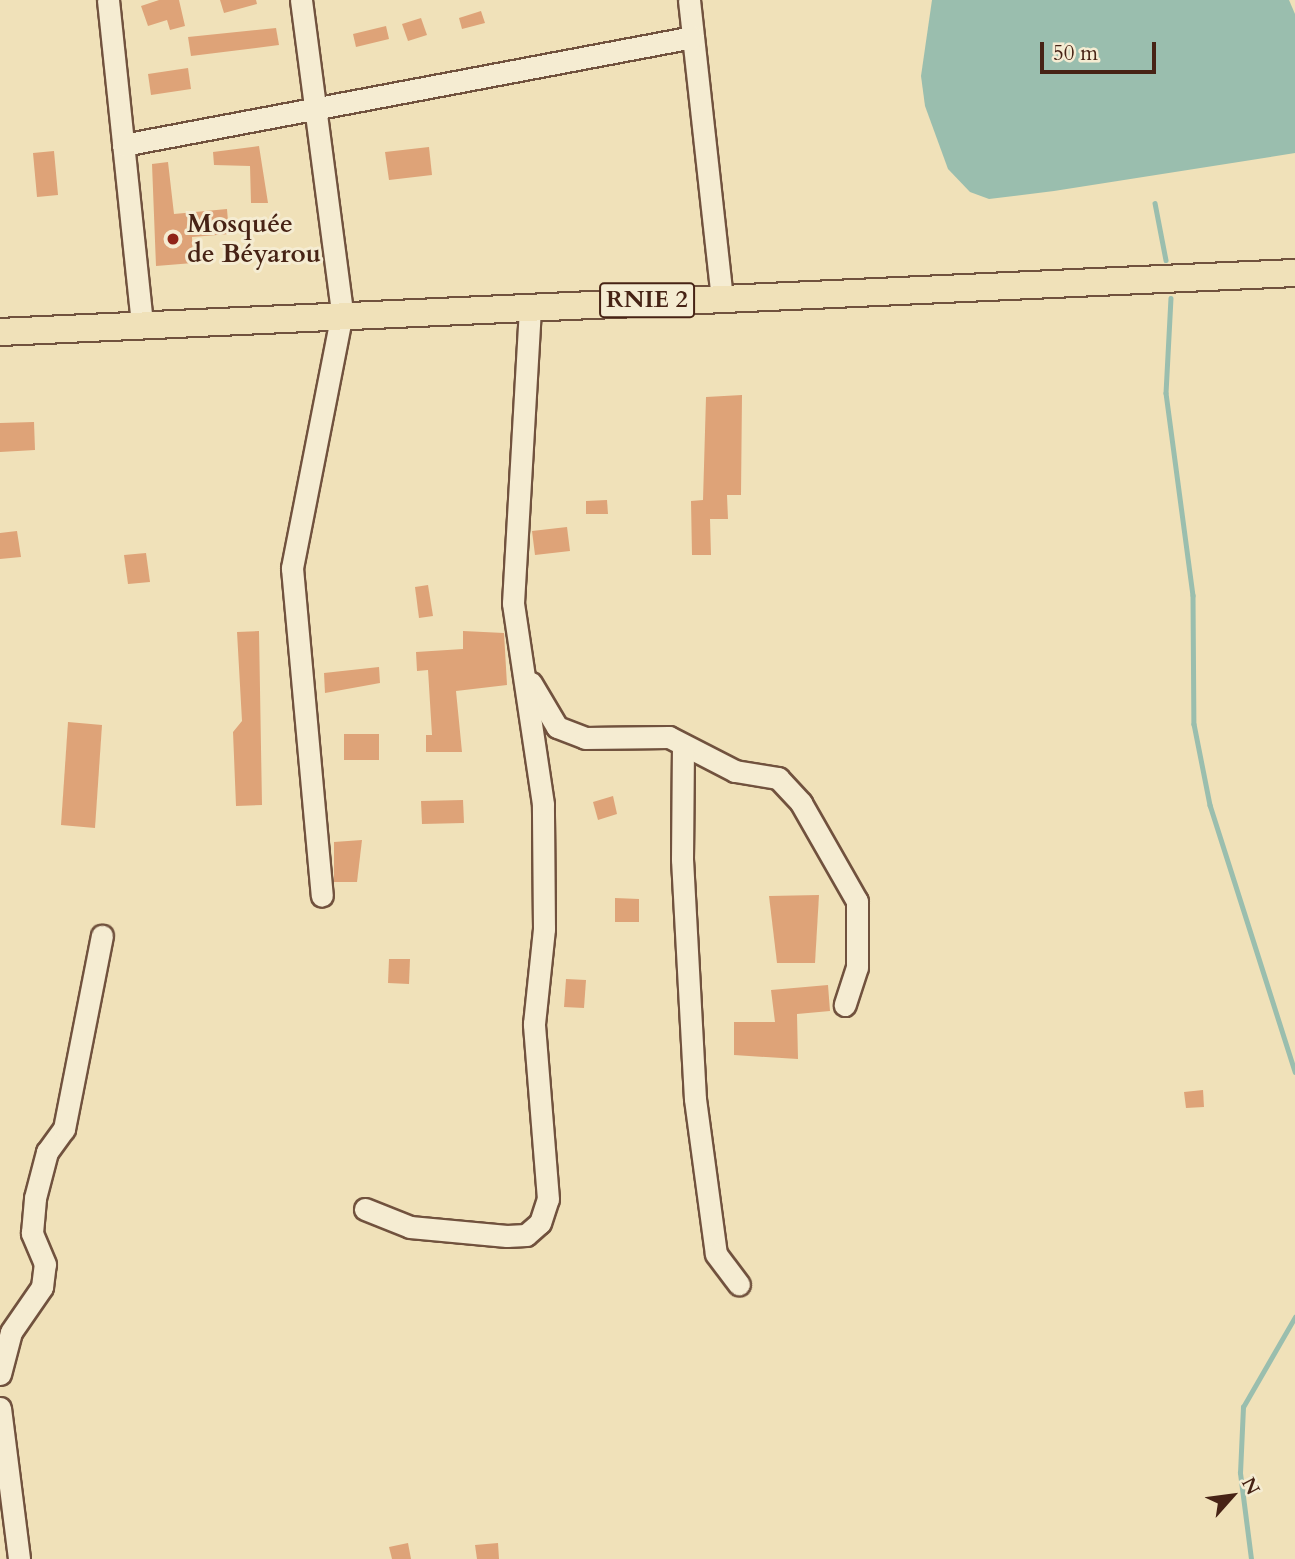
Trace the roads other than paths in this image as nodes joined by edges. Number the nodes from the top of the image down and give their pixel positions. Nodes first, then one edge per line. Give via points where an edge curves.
1 (108, 0) edge
2 (301, 0) edge
3 (689, 0) edge
4 (693, 37) junction
5 (315, 109) junction
6 (123, 145) junction
7 (1295, 274) edge
8 (722, 297) junction
9 (530, 305) junction
10 (342, 313) junction
11 (142, 326) junction
12 (0, 332) edge
13 (523, 665) junction
14 (683, 745) junction
15 (322, 896) dead end
16 (102, 936) dead end
17 (845, 1005) dead end
18 (365, 1209) dead end
19 (739, 1283) dead end
20 (0, 1374) edge
21 (0, 1408) edge
22 (19, 1559) edge

1 - 6 street
2 - 5 street
3 - 4 street
4 - 5 street
4 - 8 street
5 - 6 street
5 - 10 street
6 - 11 street
7 - 8 main road, RNIE 2
8 - 9 main road, RNIE 2
9 - 10 main road, RNIE 2
9 - 13 street via 514,528 513,603
10 - 11 main road, RNIE 2
10 - 15 street via 292,568
11 - 12 main road, RNIE 2
13 - 14 street via 557,727 585,738 669,737
13 - 18 street via 543,804 544,929 534,1024 548,1199 540,1223 526,1235 410,1227
14 - 17 street via 735,771 778,778 801,803 857,901 857,967
14 - 19 street via 695,1099 716,1254
16 - 20 street via 64,1129 47,1152 35,1198 33,1233 45,1264 42,1287 11,1332
21 - 22 street

